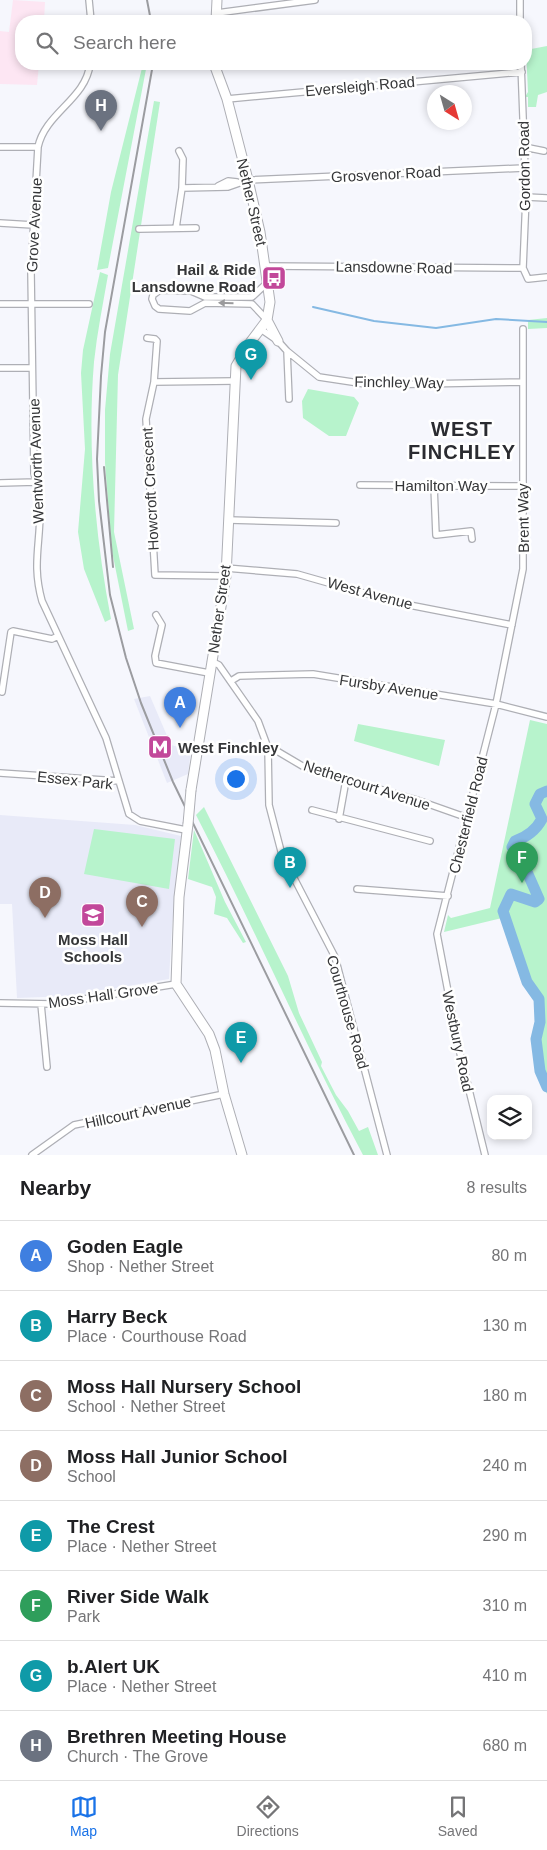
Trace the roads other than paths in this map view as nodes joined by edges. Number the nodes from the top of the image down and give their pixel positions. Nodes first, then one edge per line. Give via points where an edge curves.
1 (89, 0) edge
2 (217, 0) edge
3 (315, 0) edge
4 (520, 0) edge
5 (90, 15) edge
6 (217, 15) edge
7 (229, 15) edge
8 (520, 15) edge
9 (88, 70) edge
10 (216, 70) edge
11 (522, 72) joint
12 (227, 98) junction
13 (38, 146) junction
14 (0, 147) edge
15 (524, 147) junction
16 (179, 151) dead end
17 (544, 151) dead end
18 (524, 168) junction
19 (248, 180) junction
20 (182, 188) junction
21 (526, 198) junction
22 (547, 198) edge
23 (0, 223) edge
24 (33, 225) junction
25 (139, 228) dead end
26 (176, 228) junction
27 (196, 228) dead end
28 (266, 266) junction
29 (523, 268) junction
30 (547, 277) edge
31 (267, 283) junction
32 (0, 304) edge
33 (32, 304) junction
34 (88, 304) dead end
35 (268, 320) junction
36 (523, 329) dead end
37 (262, 330) junction
38 (147, 338) dead end
39 (278, 340) junction
40 (287, 351) junction
41 (0, 368) edge
42 (32, 368) junction
43 (234, 381) junction
44 (154, 382) junction
45 (523, 382) junction
46 (289, 399) dead end
47 (36, 482) junction
48 (0, 483) edge
49 (360, 485) dead end
50 (434, 486) junction
51 (522, 486) junction
52 (229, 520) junction
53 (336, 523) dead end
54 (472, 538) dead end
55 (226, 572) junction
56 (156, 615) dead end
57 (512, 624) junction
58 (58, 636) junction
59 (211, 661) junction
60 (209, 673) junction
61 (231, 681) junction
62 (2, 692) dead end
63 (496, 704) junction
64 (547, 717) edge
65 (268, 748) junction
66 (0, 773) edge
67 (346, 780) junction
68 (119, 781) junction
69 (312, 810) dead end
70 (468, 818) junction
71 (339, 819) junction
72 (187, 827) junction
73 (430, 841) dead end
74 (356, 889) dead end
75 (448, 896) junction
76 (439, 926) joint
77 (176, 984) junction
78 (0, 1003) edge
79 (41, 1004) junction
80 (47, 1067) dead end
81 (224, 1094) junction
82 (32, 1155) edge
83 (242, 1155) edge
84 (387, 1155) edge
85 (485, 1155) edge

1 - 5 street
2 - 6 street
3 - 7 street
4 - 8 street
9 - 13 street via 80,88 45,128
10 - 12 street, Nether Street
11 - 12 street, Eversleigh Road
11 - 15 street, Gordon Road
12 - 19 street, Nether Street
13 - 14 street
13 - 24 street, Grove Avenue
15 - 17 street
15 - 18 street, Gordon Road
16 - 20 street via 183,159
18 - 19 street, Grosvenor Road
18 - 21 street, Gordon Road
19 - 20 street, Grosvenor Road via 228,187
19 - 28 street, Nether Street
20 - 26 street
21 - 22 street
21 - 29 street, Gordon Road
23 - 24 street
24 - 33 street, Grove Avenue
25 - 26 street
26 - 27 street
28 - 29 street, Lansdowne Road
28 - 31 street, Nether Street
29 - 30 street via 528,279
31 - 35 street, Nether Street
35 -> 31 street via 252,304 205,303 194,310 159,309 152,299 160,290 191,291 205,297 252,297
32 - 33 street
33 - 34 street
33 - 42 street, Wentworth Avenue
35 - 37 street, Nether Street
35 - 39 street
36 - 45 street, Brent Way
37 - 39 street, Finchley Way
37 - 43 street, Nether Street via 240,357
38 - 44 street via 157,341
39 - 40 street, Finchley Way
40 - 45 street, Finchley Way via 319,377 372,384
40 - 46 street
41 - 42 street
42 - 47 street, Wentworth Avenue
43 - 44 street
43 - 52 street, Nether Street
44 - 55 street, Howcroft Crescent via 146,419 154,575
45 - 51 street, Brent Way
47 - 48 street
47 - 58 street, Wentworth Avenue via 40,511 37,583
49 - 50 street, Hamilton Way
50 - 51 street, Hamilton Way
50 - 54 street via 436,535 471,532
51 - 57 street, Brent Way via 523,569
52 - 53 street
52 - 55 street, Nether Street
55 - 57 street, West Avenue via 296,574 399,603
55 - 59 street, Nether Street
56 - 60 street via 162,624 156,663
57 - 63 street, Brent Way
58 - 62 street via 52,639 10,632
58 - 68 street, Wentworth Avenue via 106,738
59 - 60 street, Nether Street
59 - 61 street, Courthouse Road via 219,665
60 - 72 street, Nether Street, bridge
61 - 63 street, Fursby Avenue via 240,676 313,674
61 - 65 street, Courthouse Road via 258,721
63 - 64 street, Fursby Avenue
63 - 70 street, Chesterfield Road
65 - 67 street, Nethercourt Avenue via 304,767
65 - 84 street, Courthouse Road via 269,805 282,855 335,957
66 - 68 street, Essex Park
67 - 70 street, Nethercourt Avenue
67 - 71 street
68 - 72 street, Essex Park via 129,814 140,821
69 - 71 street
70 - 75 street, Chesterfield Road
71 - 73 street
72 - 77 street, Nether Street via 179,897
74 - 75 street
75 - 76 street, Chesterfield Road
76 - 85 street, Westbury Road via 437,934 459,1049
77 - 79 street, Moss Hall Grove
77 - 81 street via 209,1034
78 - 79 street, Moss Hall Grove
79 - 80 street
81 - 82 street, Hillcourt Avenue via 74,1125
81 - 83 street

